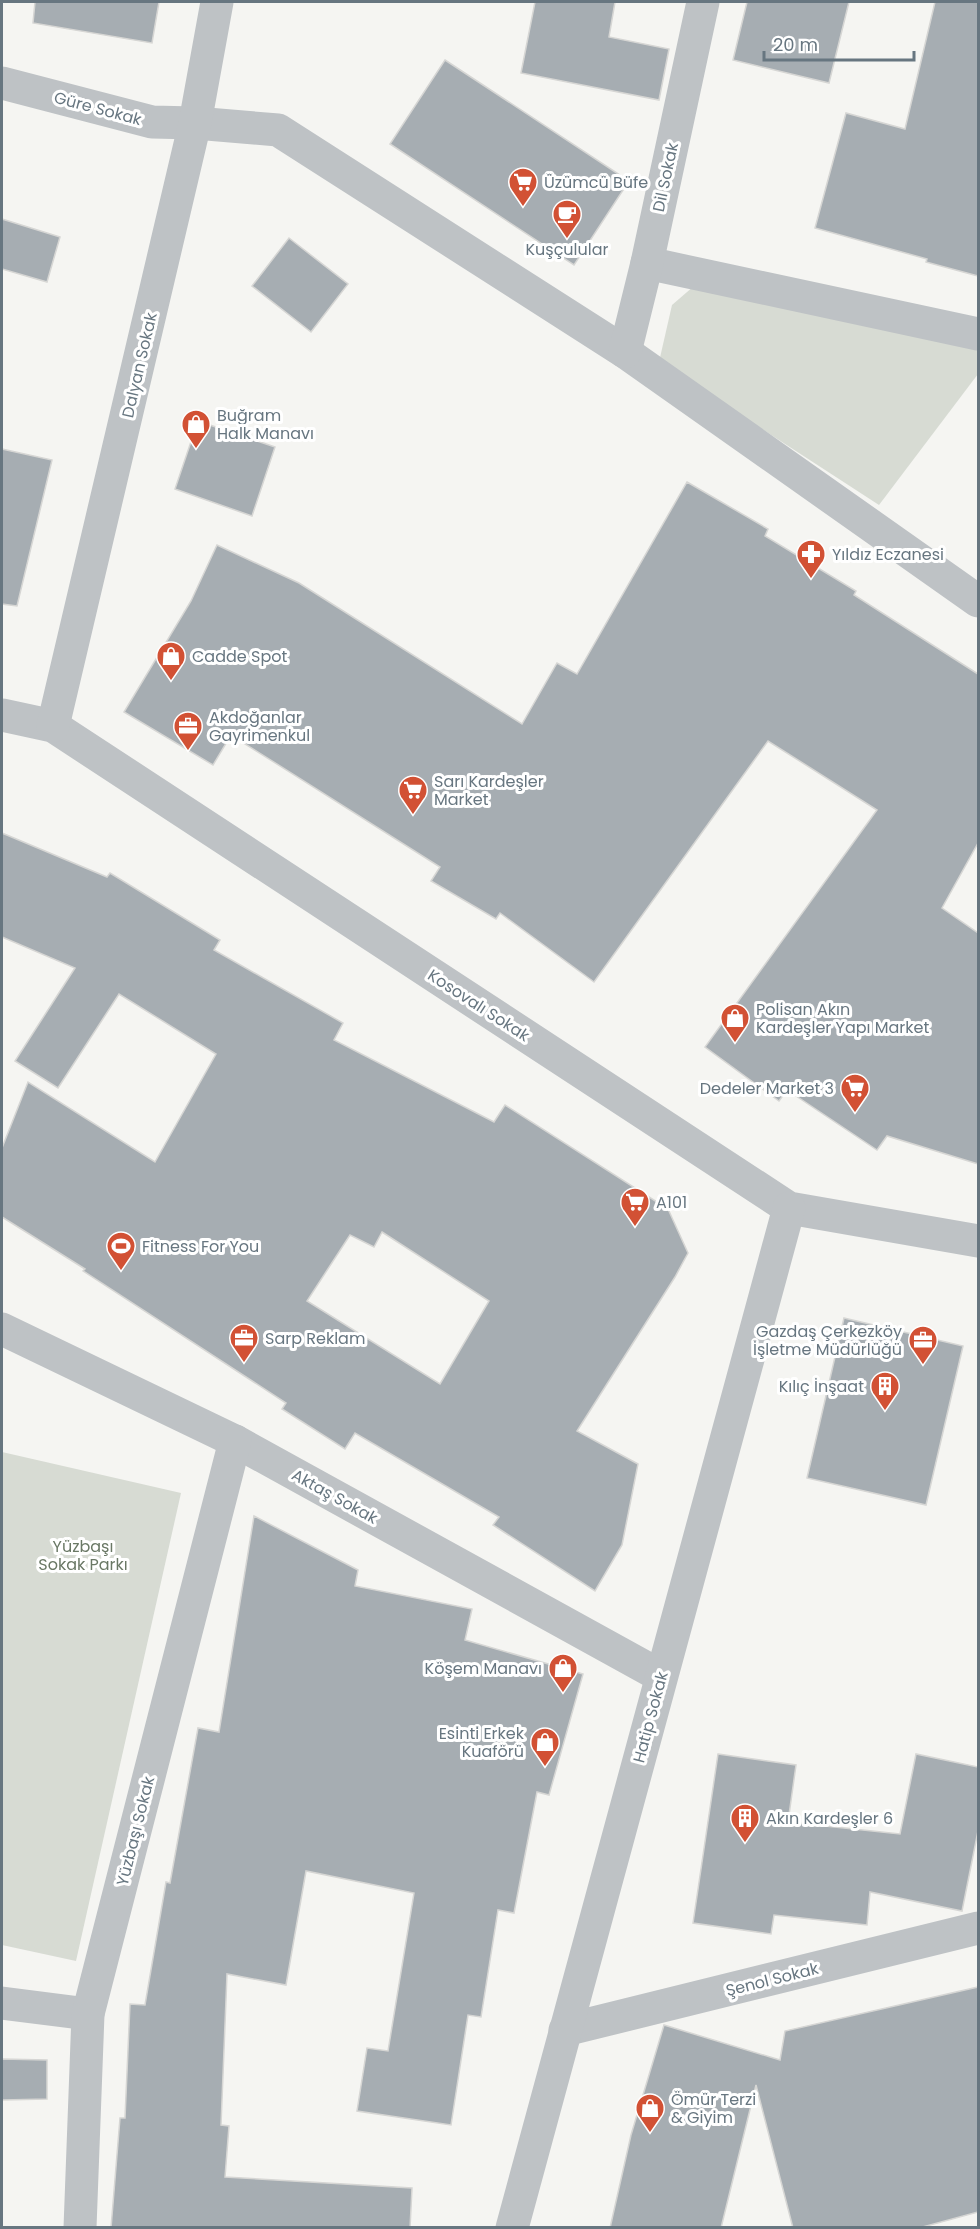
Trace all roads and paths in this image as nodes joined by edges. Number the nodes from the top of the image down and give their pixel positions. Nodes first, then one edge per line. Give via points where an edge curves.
1 (217, 2) edge
2 (703, 2) edge
3 (2, 83) edge
4 (195, 123) junction
5 (646, 263) junction
6 (978, 334) edge
7 (625, 352) junction
8 (978, 601) edge
9 (2, 715) edge
10 (53, 726) junction
11 (789, 1208) junction
12 (978, 1241) edge
13 (2, 1329) edge
14 (235, 1441) junction
15 (661, 1676) junction
16 (978, 1928) edge
17 (2, 2003) edge
18 (88, 2014) junction
19 (565, 2030) junction
20 (80, 2228) edge
21 (512, 2228) edge

1 - 4 street, Dalyan Sokak
2 - 5 street, Dil Sokak
3 - 4 street, Güre Sokak via 152,122
4 - 7 street, Güre Sokak via 278,130
4 - 10 street, Dalyan Sokak
5 - 6 street
5 - 7 street, Dil Sokak
7 - 8 street, Güre Sokak
9 - 10 street, Kosovalı Sokak
10 - 11 street, Kosovalı Sokak
11 - 12 street, Kosovalı Sokak
11 - 15 street, Hatip Sokak
13 - 14 street, Aktaş Sokak
14 - 15 street, Aktaş Sokak
14 - 18 street, Yüzbaşı Sokak
15 - 19 street, Hatip Sokak
16 - 19 street, Şenol Sokak
17 - 18 street
18 - 20 street, Yüzbaşı Sokak
19 - 21 street, Hatip Sokak

